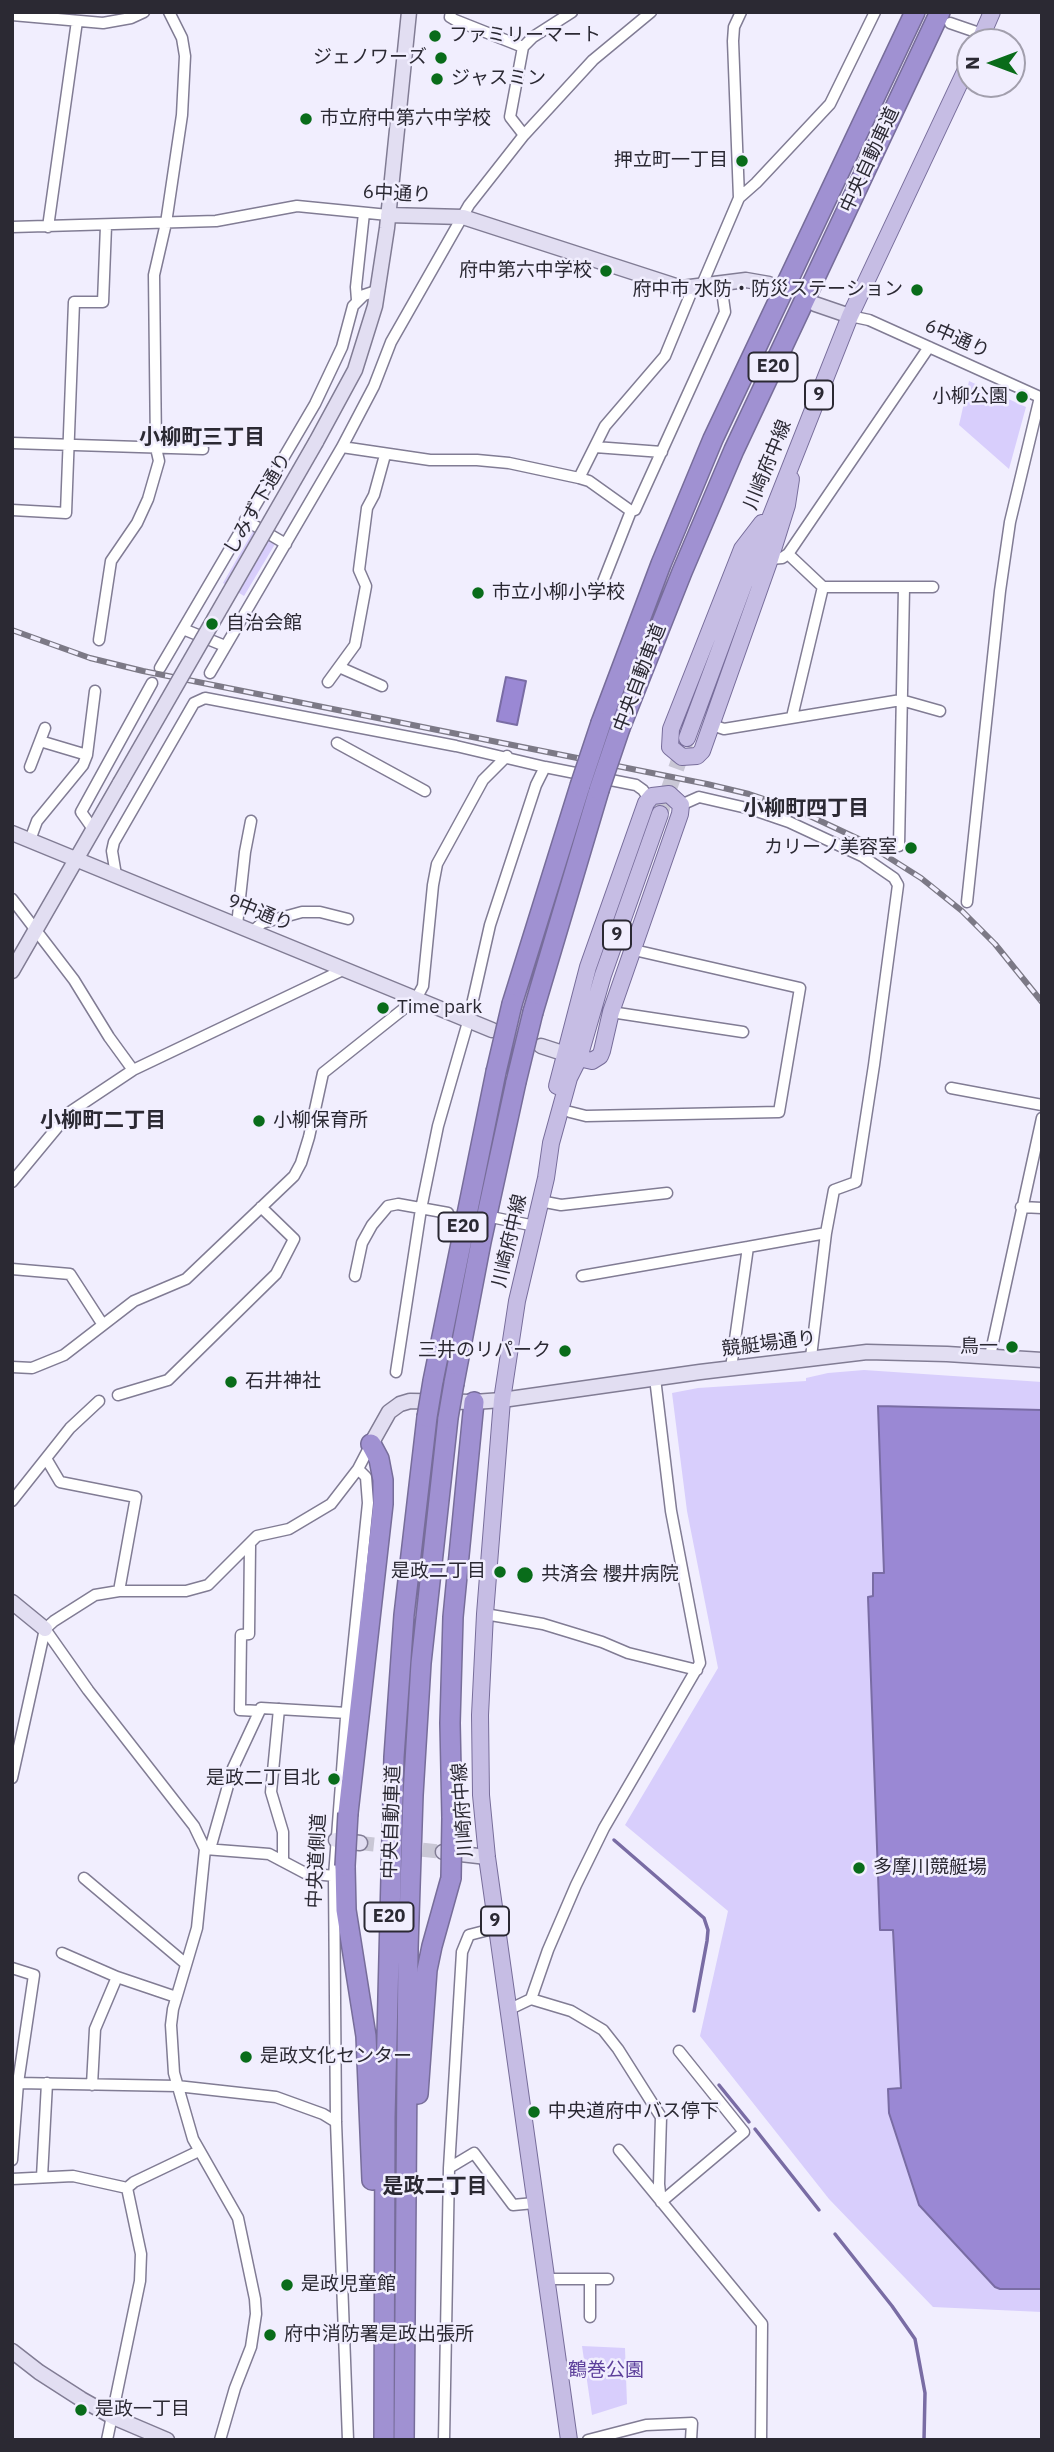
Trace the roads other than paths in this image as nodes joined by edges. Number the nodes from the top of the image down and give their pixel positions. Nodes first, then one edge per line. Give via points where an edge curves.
1 (144, 12) edge
2 (169, 12) edge
3 (409, 12) edge
4 (451, 12) edge
5 (572, 12) edge
6 (651, 12) edge
7 (741, 12) edge
8 (875, 12) edge
9 (915, 12) edge
10 (12, 15) edge
11 (945, 18) edge
12 (77, 21) junction
13 (963, 28) edge
14 (523, 47) junction
15 (956, 91) edge
16 (524, 135) junction
17 (738, 198) junction
18 (364, 213) junction
19 (388, 215) junction
20 (463, 217) junction
21 (166, 223) junction
22 (106, 226) junction
23 (12, 227) edge
24 (48, 227) junction
25 (721, 284) junction
26 (769, 284) dead end
27 (697, 287) junction
28 (379, 290) junction
29 (357, 300) junction
30 (815, 304) dead end
31 (850, 316) junction
32 (929, 347) junction
33 (1041, 397) edge
34 (12, 443) edge
35 (69, 445) junction
36 (342, 447) junction
37 (595, 447) junction
38 (156, 448) junction
39 (203, 449) dead end
40 (662, 452) junction
41 (795, 453) junction
42 (385, 455) junction
43 (579, 478) junction
44 (773, 508) junction
45 (12, 510) edge
46 (631, 511) junction
47 (245, 520) junction
48 (286, 544) junction
49 (788, 554) junction
50 (770, 559) junction
51 (603, 582) dead end
52 (823, 587) junction
53 (933, 587) dead end
54 (904, 588) junction
55 (183, 629) junction
56 (99, 640) dead end
57 (226, 646) junction
58 (339, 667) junction
59 (160, 668) dead end
60 (209, 673) dead end
61 (328, 682) dead end
62 (152, 683) dead end
63 (382, 686) dead end
64 (95, 691) dead end
65 (901, 700) junction
66 (940, 711) dead end
67 (792, 717) junction
68 (712, 725) junction
69 (611, 726) junction
70 (45, 728) dead end
71 (687, 738) tunnel mouth
72 (40, 741) junction
73 (337, 743) dead end
74 (87, 755) junction
75 (507, 756) junction
76 (30, 767) dead end
77 (545, 767) junction
78 (589, 788) junction
79 (425, 791) dead end
80 (649, 799) junction
81 (681, 806) junction
82 (660, 814) tunnel mouth
83 (251, 821) dead end
84 (93, 829) junction
85 (12, 833) edge
86 (30, 840) junction
87 (899, 846) dead end
88 (76, 859) junction
89 (116, 875) junction
90 (12, 899) edge
91 (967, 902) dead end
92 (348, 919) dead end
93 (237, 925) junction
94 (36, 929) junction
95 (253, 931) junction
96 (634, 950) junction
97 (345, 969) junction
98 (12, 971) edge
99 (416, 999) junction
100 (611, 1013) junction
101 (468, 1022) junction
102 (492, 1030) dead end
103 (743, 1032) dead end
104 (541, 1046) dead end
105 (572, 1056) junction
106 (133, 1070) junction
107 (951, 1088) dead end
108 (1042, 1105) edge
109 (570, 1112) junction
110 (1042, 1118) edge
111 (546, 1178) junction
112 (12, 1182) edge
113 (667, 1193) dead end
114 (540, 1201) junction
115 (261, 1207) junction
116 (1021, 1207) junction
117 (1042, 1208) edge
118 (421, 1209) junction
119 (448, 1213) dead end
120 (496, 1218) dead end
121 (535, 1226) junction
122 (826, 1233) junction
123 (748, 1247) junction
124 (12, 1269) edge
125 (355, 1276) dead end
126 (582, 1276) dead end
127 (103, 1325) junction
128 (990, 1356) junction
129 (811, 1357) junction
130 (1042, 1360) edge
131 (12, 1367) edge
132 (731, 1368) junction
133 (396, 1372) dead end
134 (655, 1378) junction
135 (118, 1395) dead end
136 (502, 1399) junction
137 (99, 1401) dead end
138 (474, 1402) junction
139 (371, 1444) junction
140 (47, 1460) junction
141 (358, 1469) junction
142 (12, 1501) edge
143 (249, 1544) junction
144 (119, 1591) junction
145 (12, 1602) edge
146 (485, 1614) junction
147 (46, 1629) junction
148 (697, 1670) junction
149 (279, 1709) junction
150 (260, 1711) junction
151 (347, 1713) junction
152 (14, 1757) edge
153 (12, 1778) edge
154 (336, 1840) junction
155 (360, 1843) tunnel mouth
156 (207, 1849) junction
157 (443, 1852) tunnel mouth
158 (486, 1857) junction
159 (283, 1861) junction
160 (340, 1871) junction
161 (84, 1878) dead end
162 (496, 1928) junction
163 (62, 1953) dead end
164 (186, 1964) junction
165 (12, 1968) edge
166 (117, 1977) junction
167 (176, 1997) junction
168 (531, 1999) junction
169 (508, 2010) junction
170 (679, 2051) dead end
171 (18, 2083) junction
172 (47, 2083) junction
173 (92, 2085) junction
174 (177, 2086) junction
175 (336, 2122) junction
176 (619, 2150) dead end
177 (199, 2151) junction
178 (12, 2160) edge
179 (449, 2168) junction
180 (42, 2177) junction
181 (12, 2179) edge
182 (127, 2188) junction
183 (661, 2202) junction
184 (534, 2203) junction
185 (608, 2278) dead end
186 (546, 2279) junction
187 (590, 2279) junction
188 (590, 2317) dead end
189 (12, 2351) edge
190 (405, 2410) junction
191 (113, 2417) junction
192 (384, 2418) junction
193 (107, 2440) edge
194 (167, 2440) edge
195 (220, 2440) edge
196 (348, 2440) edge
197 (384, 2440) edge
198 (404, 2440) edge
199 (444, 2440) edge
200 (569, 2440) edge
201 (588, 2440) edge
202 (691, 2440) edge
203 (761, 2440) edge

1 - 12 street via 103,23
2 - 21 street via 182,38 184,56 182,115
3 - 19 street, しみず下通り
4 - 14 street via 455,20
5 - 14 street
6 - 16 street via 593,60
7 - 17 street via 733,41
8 - 17 street via 830,104
9 - 69 highway, 中央自動車道 / E20 via 713,439 661,564
10 - 12 street
11 - 13 street
11 - 69 highway, 中央自動車道 / E20 via 734,450
12 - 24 street
14 - 16 street via 510,117
15 - 31 main road, 川崎府中線 / 9
16 - 20 street
17 - 27 street
18 - 19 street, 6中通り
18 - 21 street, 6中通り via 297,206 215,221
18 - 29 street
19 - 20 street, 6中通り
19 - 28 street, しみず下通り
20 - 27 street, 6中通り via 615,268 682,288
20 - 36 street via 391,342
21 - 22 street, 6中通り
21 - 38 street via 154,275
22 - 24 street, 6中通り
22 - 35 street via 103,302 74,302
23 - 24 street, 6中通り
25 - 26 street, 6中通り via 746,280
25 - 27 street, 6中通り
25 - 40 street via 725,312
27 - 37 street via 665,356 605,426
28 - 29 street
28 - 84 street, しみず下通り, bridge via 355,370
29 - 47 street via 342,347 315,404
30 - 31 street, 6中通り
31 - 32 street, 6中通り
31 - 41 main road, 川崎府中線 / 9
32 - 33 street, 6中通り
32 - 49 street
33 - 91 street via 1010,522
34 - 35 street
35 - 38 street
35 - 45 street via 66,513
36 - 42 street
36 - 48 street
37 - 40 street
37 - 43 street
38 - 39 street
38 - 56 street via 159,461 148,499 111,561
40 - 46 street
41 - 44 main road, 川崎府中線 / 9
41 - 50 main road via 787,505
42 - 43 street via 509,463
42 - 58 street via 367,508 359,570 366,586 355,645
43 - 46 street
44 - 68 main road via 742,549 671,729 670,747 682,757 697,756
44 - 71 main road, 川崎府中線 / 9
46 - 51 street
47 - 48 street
47 - 55 street
48 - 57 street
49 - 50 street
49 - 52 street
50 - 68 main road
52 - 54 street
52 - 67 street
53 - 54 street
54 - 65 street
55 - 57 street
55 - 59 street
57 - 60 street
58 - 61 street
58 - 63 street
62 - 84 street via 81,813
64 - 74 street
65 - 66 street
65 - 67 street
65 - 87 street
67 - 68 street via 724,729
69 - 78 highway, 中央自動車道 / E20, bridge
70 - 72 street
72 - 74 street
72 - 76 street
73 - 79 street
74 - 86 street via 37,821
75 - 77 street
75 - 89 street via 205,698 194,703 114,842
75 - 99 street via 483,780 437,864 423,986
77 - 80 street via 636,785
77 - 101 street via 490,925
78 - 190 highway, 中央自動車道 / E20, bridge via 516,1082 448,1418 421,1663 413,1795
78 - 192 highway, 中央自動車道 / E20, bridge via 512,1004 427,1417 404,1615 394,1757 385,2093
80 - 81 main road via 669,794
80 - 105 main road via 589,967
81 - 96 main road
81 - 122 street via 699,797 789,822 862,856 898,885 856,1182 834,1190
82 - 105 main road, 川崎府中線 / 9
83 - 93 street
84 - 88 street, しみず下通り
85 - 86 street, 9中通り
86 - 88 street, 9中通り
88 - 89 street, 9中通り
88 - 94 street, しみず下通り
89 - 93 street, 9中通り
90 - 94 street
92 - 95 street via 302,912 262,923
93 - 95 street, 9中通り
94 - 98 street, しみず下通り
94 - 106 street
95 - 97 street, 9中通り
96 - 100 main road
96 - 109 street via 800,988 779,1112 586,1116
97 - 99 street, 9中通り
97 - 106 street
99 - 101 street, 9中通り
99 - 115 street via 323,1073 302,1163
100 - 103 street
100 - 105 main road via 600,1056 592,1061
101 - 102 street, 9中通り
101 - 118 street via 438,1126
104 - 105 street
105 - 109 main road, 川崎府中線 / 9 via 579,1081
105 - 111 main road via 544,1142
106 - 112 street via 70,1112
107 - 108 street
109 - 111 main road, 川崎府中線 / 9
110 - 116 street
111 - 114 main road, 川崎府中線 / 9
113 - 114 street via 561,1205
114 - 121 main road, 川崎府中線 / 9
115 - 127 street via 186,1279 134,1301
115 - 135 street via 294,1239 276,1274 168,1380
116 - 117 street
116 - 128 street
118 - 119 street
118 - 125 street via 388,1206 362,1243
118 - 133 street
120 - 121 street
121 - 136 main road, 川崎府中線 / 9 via 517,1301
122 - 123 street
122 - 129 street
123 - 126 street
123 - 132 street
124 - 127 street via 70,1274
127 - 131 street via 64,1354 32,1368
128 - 129 street, 競艇場通り via 867,1352
128 - 130 street, 競艇場通り
129 - 132 street, 競艇場通り
132 - 134 street, 競艇場通り
134 - 136 street, 競艇場通り
134 - 148 street via 671,1511 700,1663
136 - 138 street
136 - 146 main road, 川崎府中線 / 9
137 - 140 street via 70,1428
138 - 139 street via 418,1400 400,1404 380,1424
138 - 190 highway, bridge via 458,1550 450,1723 451,1878 425,1991
139 - 141 street
139 - 160 highway, bridge via 379,1459 383,1504
140 - 142 street
140 - 144 street via 60,1482 136,1497
141 - 143 street via 323,1510
141 - 151 street, 中央道側道 via 366,1478 368,1503
143 - 144 street via 219,1576 199,1589
143 - 150 street via 250,1634 241,1635 240,1710
144 - 147 street via 95,1595
145 - 147 street
146 - 148 street via 543,1624
146 - 158 main road, 川崎府中線 / 9 via 480,1715
147 - 152 street
147 - 156 street
148 - 168 street via 604,1828
149 - 150 street
149 - 151 street
149 - 159 street via 271,1792 284,1832
150 - 156 street via 233,1768
151 - 154 street, 中央道側道
152 - 153 street
154 - 155 street
154 - 160 street, 中央道側道
156 - 159 street via 269,1854
156 - 164 street via 197,1928
157 - 158 street
158 - 162 main road, 川崎府中線 / 9
159 - 160 street via 305,1873
160 - 175 street, 中央道側道
160 - 192 highway via 366,2036
161 - 164 street
162 - 169 main road, 川崎府中線 / 9
162 - 179 street via 469,1934 462,1952
163 - 166 street
164 - 167 street
165 - 171 street via 34,1975
166 - 167 street
166 - 173 street via 95,2029
167 - 174 street via 171,2025
168 - 169 street
168 - 183 street via 571,2011 603,2030 618,2049 661,2117
169 - 184 main road, 川崎府中線 / 9
170 - 183 street via 744,2132
171 - 172 street
171 - 178 street
172 - 173 street
172 - 180 street
173 - 174 street
174 - 175 street via 276,2097
174 - 177 street
175 - 196 street, 中央道側道
176 - 183 street
177 - 182 street
177 - 195 street via 238,2218 255,2299 251,2347
179 - 184 street via 474,2153 513,2205
179 - 199 street
180 - 181 street
180 - 182 street via 73,2176
182 - 191 street via 141,2254 140,2281
183 - 203 street via 762,2324
184 - 186 main road, 川崎府中線 / 9
185 - 187 street
186 - 187 street
186 - 200 main road, 川崎府中線 / 9
187 - 188 street
189 - 191 street
190 - 198 highway, 中央自動車道 / E20
191 - 193 street
191 - 194 street
192 - 197 highway, 中央自動車道 / E20
201 - 202 street via 646,2424 692,2423

